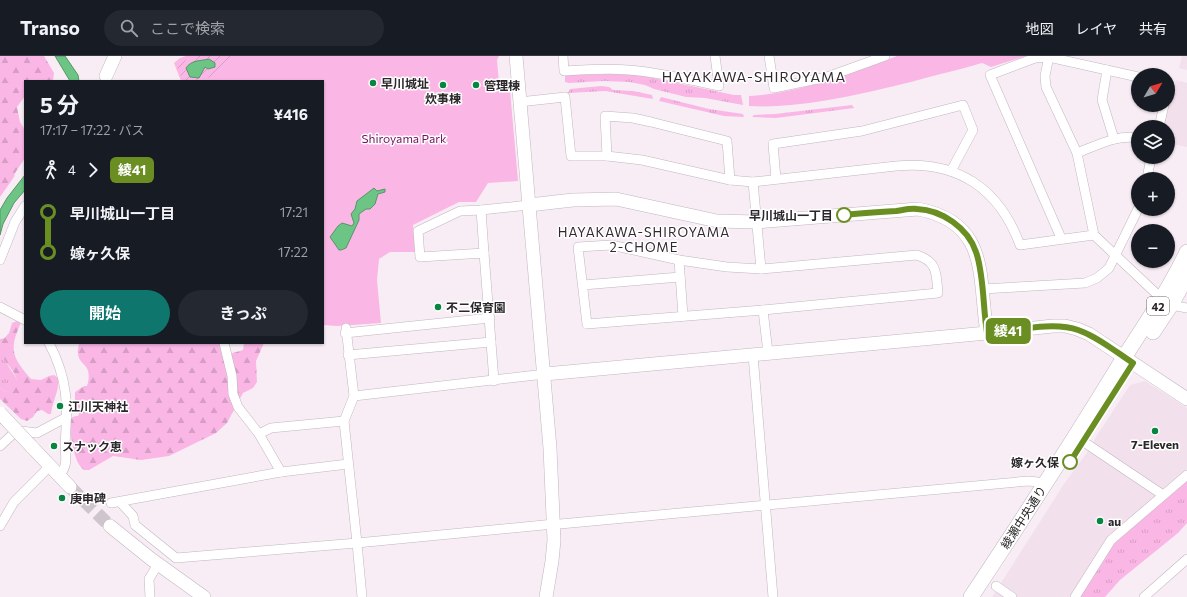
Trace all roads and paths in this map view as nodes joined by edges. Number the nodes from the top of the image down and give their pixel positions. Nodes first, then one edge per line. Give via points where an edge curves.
1 (115, 56) edge
2 (516, 56) edge
3 (563, 56) edge
4 (715, 56) edge
5 (769, 56) edge
6 (885, 56) edge
7 (1049, 57) edge
8 (1107, 70) junction
9 (1131, 75) edge
10 (105, 79) edge
11 (519, 102) junction
12 (1131, 136) edge
13 (1114, 139) junction
14 (1077, 153) junction
15 (607, 156) junction
16 (951, 171) junction
17 (776, 179) junction
18 (730, 180) junction
19 (753, 182) junction
20 (529, 205) junction
21 (24, 208) edge
22 (480, 210) junction
23 (1135, 216) edge
24 (757, 222) junction
25 (1094, 234) junction
26 (1061, 238) junction
27 (1187, 252) edge
28 (484, 253) junction
29 (1116, 257) junction
30 (0, 260) edge
31 (679, 260) junction
32 (761, 269) junction
33 (680, 276) junction
34 (1187, 276) edge
35 (583, 284) junction
36 (982, 289) junction
37 (1167, 302) junction
38 (0, 306) edge
39 (1187, 308) edge
40 (763, 310) junction
41 (683, 316) junction
42 (490, 318) junction
43 (24, 319) edge
44 (987, 333) junction
45 (491, 342) junction
46 (49, 344) edge
47 (224, 344) edge
48 (768, 353) junction
49 (348, 355) junction
50 (753, 355) junction
51 (1129, 360) junction
52 (545, 374) junction
53 (494, 381) junction
54 (354, 396) junction
55 (1187, 399) edge
56 (0, 413) edge
57 (67, 417) junction
58 (344, 421) junction
59 (259, 434) junction
60 (1084, 442) junction
61 (0, 446) edge
62 (348, 464) junction
63 (50, 466) junction
64 (281, 472) junction
65 (1187, 475) edge
66 (59, 476) junction
67 (1044, 485) junction
68 (70, 487) tunnel mouth
69 (1163, 495) junction
70 (765, 505) junction
71 (557, 524) junction
72 (0, 526) edge
73 (110, 526) tunnel mouth
74 (357, 543) junction
75 (1187, 559) edge
76 (158, 564) junction
77 (996, 586) dead end
78 (150, 597) edge
79 (204, 597) edge
80 (362, 597) edge
81 (546, 597) edge
82 (552, 597) edge
83 (773, 597) edge
84 (971, 597) edge
85 (982, 597) edge
86 (1012, 597) edge
87 (1075, 597) edge
88 (1144, 597) edge

1 - 10 street
2 - 11 street
3 - 4 street via 564,71 627,70 719,86
5 - 6 street via 774,88 827,77
7 - 8 street
7 - 14 street via 1046,87
7 - 26 street via 1035,58 990,75
8 - 9 street
8 - 13 street via 1102,100
11 - 15 street via 565,97 571,156
11 - 20 street
12 - 13 street
13 - 14 street
14 - 25 street
15 - 18 street via 642,160
15 - 18 street via 605,116 634,118 726,141
16 - 17 street via 914,164
16 - 17 street via 973,130 963,104 862,132 773,144
16 - 26 street via 984,190 1000,207 1013,226 1020,245
17 - 19 street
18 - 19 street
19 - 24 street
20 - 22 street
20 - 24 street via 616,199 717,221
20 - 52 street
21 - 30 street via 15,222
22 - 28 street
22 - 28 street via 460,211 418,231 420,257
23 - 29 street
24 - 32 street
24 - 36 street via 918,209 932,212 961,228 971,241 979,264
25 - 26 street
25 - 29 street
27 - 37 main road, 綾瀬中央通り / 42 via 1176,274
28 - 42 street
29 - 36 street via 1109,268 1097,278 1085,283
29 - 37 street
31 - 32 street
31 - 33 street
31 - 35 street via 611,245 578,247
32 - 40 street via 917,255 926,257 936,270 938,293
33 - 35 street
33 - 41 street
34 - 37 main road, 綾瀬中央通り / 42
35 - 41 street via 588,324
36 - 44 street
37 - 39 street
37 - 51 main road, 綾瀬中央通り / 42
38 - 43 street
40 - 41 street
40 - 48 street
42 - 45 street
42 - 49 street via 346,331
44 - 48 street
44 - 51 street via 1065,326 1089,334
45 - 49 street
45 - 53 street
46 - 57 street via 62,374
47 - 59 street via 232,376 233,394 238,407
48 - 50 street
49 - 54 street
50 - 52 street
50 - 70 street
51 - 55 street
51 - 60 main road, 綾瀬中央通り / 42
51 - 67 main road, 綾瀬中央通り / 42 via 1104,393
52 - 53 street
52 - 71 street via 550,448 556,480
53 - 54 street
54 - 58 street
56 - 63 street, bridge
57 - 61 street via 37,433 21,431 13,434
57 - 66 street via 66,464
58 - 59 street via 271,428
58 - 62 street
59 - 64 street
60 - 69 street
60 - 85 main road, 綾瀬中央通り / 42
62 - 64 street
62 - 74 street
63 - 66 street
63 - 72 street via 14,502
64 - 74 street via 115,502 133,516 135,525 176,558
65 - 69 street
66 - 68 street
67 - 70 street via 1028,481
67 - 84 main road, 綾瀬中央通り / 42
69 - 87 street via 1111,540
70 - 71 street
70 - 83 street
71 - 74 street
71 - 81 street
71 - 82 street via 559,559
73 - 76 street
74 - 80 street
75 - 88 street
76 - 78 street via 149,579
76 - 79 street
77 - 86 street

